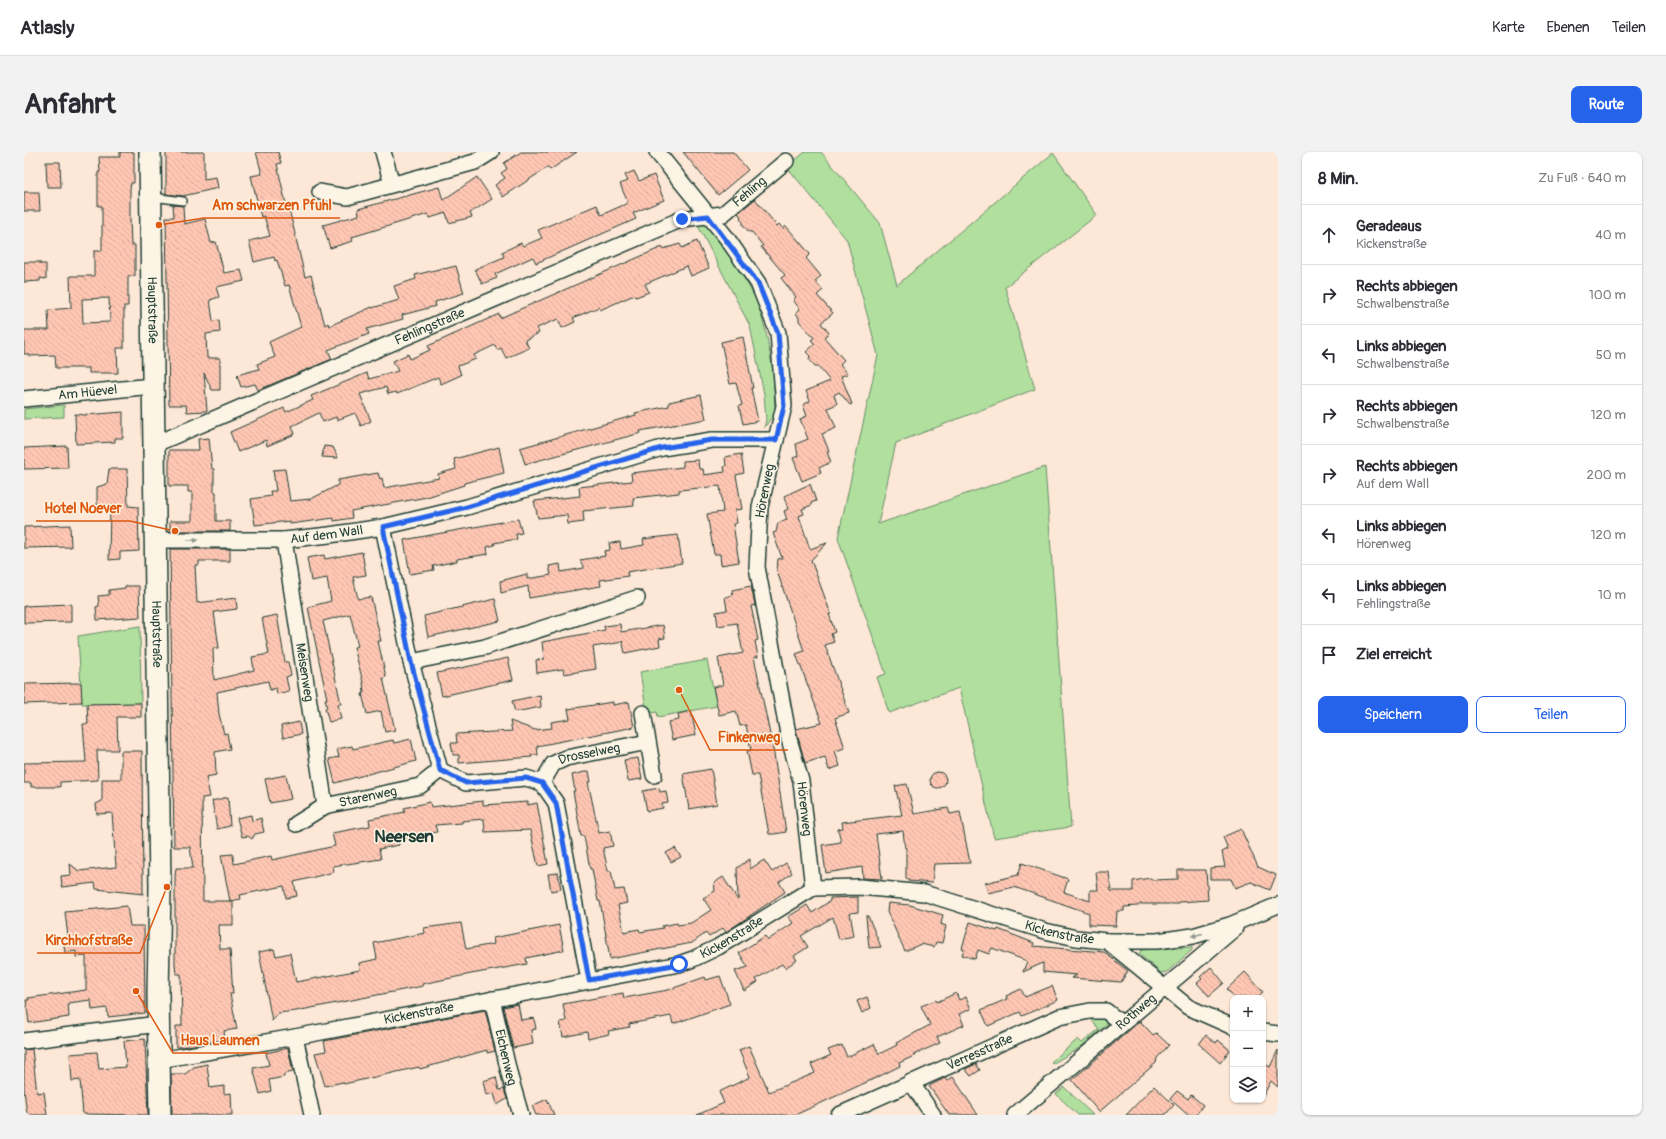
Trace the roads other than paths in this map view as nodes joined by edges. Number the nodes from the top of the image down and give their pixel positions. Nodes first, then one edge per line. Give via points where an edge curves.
1 (150, 152) edge
2 (383, 152) edge
3 (491, 152) edge
4 (657, 152) edge
5 (786, 161) dead end
6 (392, 184) junction
7 (320, 192) dead end
8 (151, 197) junction
9 (183, 201) dead end
10 (708, 216) junction
11 (152, 386) junction
12 (24, 399) edge
13 (776, 440) junction
14 (153, 445) junction
15 (383, 527) junction
16 (154, 540) junction
17 (284, 540) junction
18 (637, 598) dead end
19 (411, 662) junction
20 (643, 713) dead end
21 (648, 742) junction
22 (440, 770) junction
23 (654, 774) dead end
24 (542, 783) junction
25 (325, 806) junction
26 (296, 824) dead end
27 (814, 888) junction
28 (1278, 905) edge
29 (1260, 913) junction
30 (1107, 940) junction
31 (589, 980) junction
32 (1164, 987) junction
33 (492, 999) junction
34 (158, 1024) junction
35 (1122, 1024) junction
36 (1230, 1026) edge
37 (1266, 1032) edge
38 (1278, 1034) edge
39 (295, 1037) junction
40 (24, 1041) edge
41 (159, 1060) junction
42 (911, 1082) junction
43 (160, 1115) edge
44 (312, 1115) edge
45 (521, 1115) edge
46 (839, 1115) edge
47 (933, 1115) edge
48 (1015, 1115) edge

1 - 8 street, Hauptstraße
2 - 6 street
3 - 6 street via 475,162
4 - 10 street, Hörenweg
5 - 10 street, Fehling via 722,214
6 - 7 street via 347,197
8 - 9 lane
8 - 11 street, Hauptstraße
10 - 13 street, Hörenweg via 758,283 778,333 784,406
10 - 14 street, Fehlingstraße via 682,219
11 - 12 street, Am Hüevel
11 - 14 street, Hauptstraße
13 - 15 street, Auf dem Wall via 712,440 662,448 467,507
13 - 27 street, Hörenweg via 760,507 757,567 789,739 801,781
14 - 16 street, Hauptstraße
15 - 17 street, Auf dem Wall
15 - 19 street
16 -> 17 street, Auf dem Wall
16 - 34 street, Hauptstraße via 160,887
17 - 25 street, Meisenweg
18 - 19 street via 485,647
19 - 22 street
20 - 21 street
21 - 23 street
21 - 24 street, Drosselweg via 566,758 553,764
22 - 24 street via 466,783 526,778
22 - 25 street, Starenweg via 420,786
24 - 31 street via 556,803
25 - 26 street, Starenweg
27 - 30 street, Kickenstraße via 860,887 924,893 1045,931 1076,938
27 - 31 street, Kickenstraße via 733,938 693,959 662,968
28 - 29 street, Kickenstraße
29 -> 30 street, Kickenstraße via 1193,936 1162,940
29 - 32 street, Rothweg via 1220,939
30 - 32 street, Kickenstraße
31 - 33 street, Kickenstraße
32 - 35 street, Rothweg
32 - 36 street, Kickenstraße via 1188,1007
33 - 39 street, Kickenstraße
33 - 45 street, Eichenweg
34 - 40 street
34 - 41 street, Hauptstraße
35 - 42 street, Verresstraße via 1106,1011 1090,1011 1059,1017
35 - 48 street, Rothweg
37 - 38 street
39 - 41 street, Kickenstraße
39 - 44 street
41 - 43 street, Hauptstraße
42 - 46 street, Verresstraße
42 - 47 street

